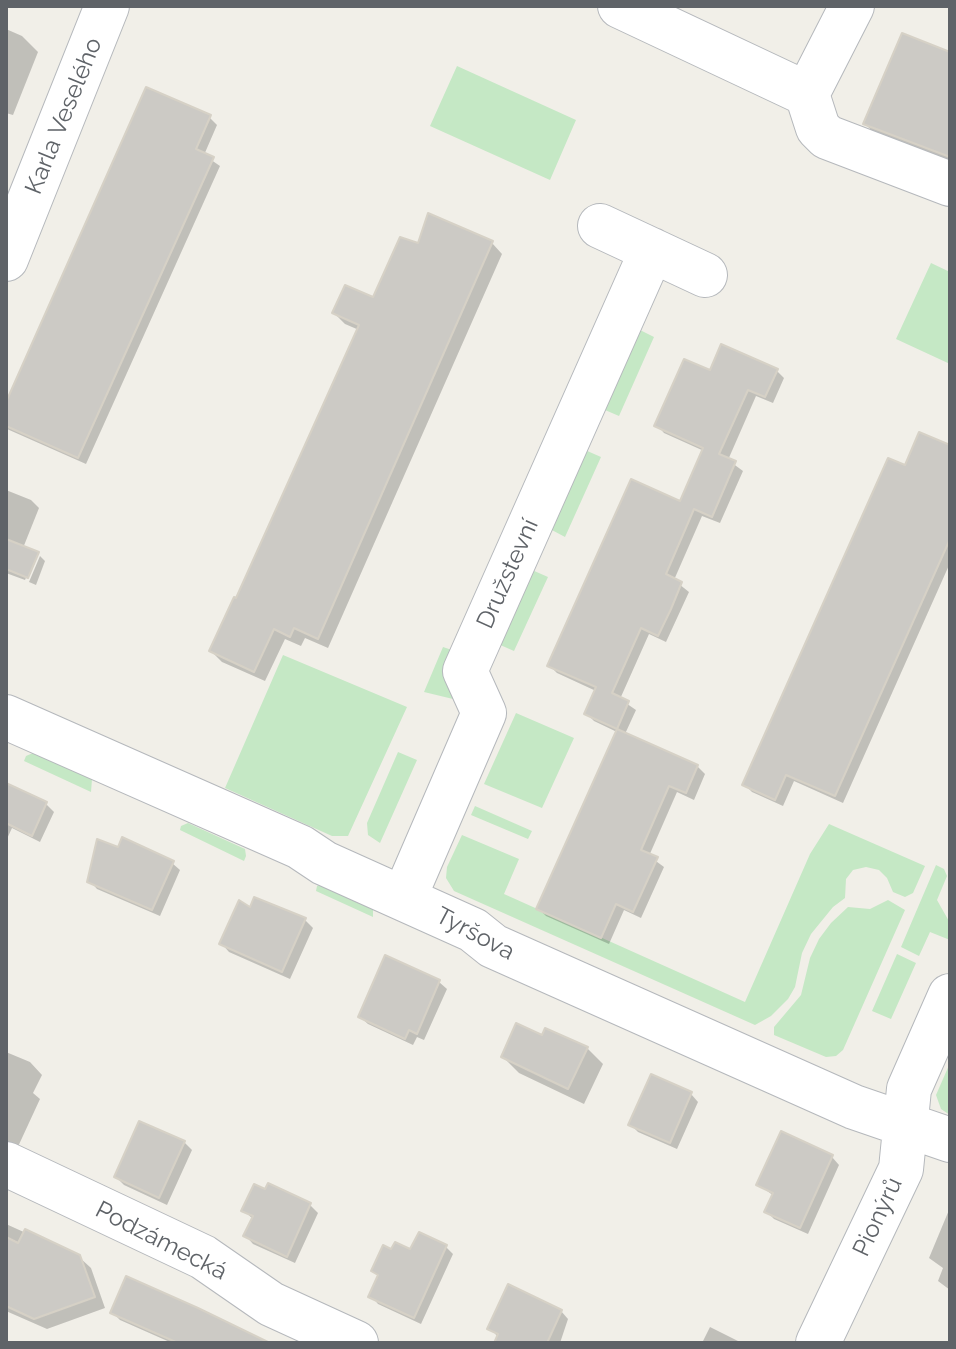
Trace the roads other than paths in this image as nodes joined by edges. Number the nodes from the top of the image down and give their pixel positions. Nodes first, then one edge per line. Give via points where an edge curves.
1 (107, 6) edge
2 (620, 6) edge
3 (850, 6) edge
4 (807, 94) junction
5 (950, 184) edge
6 (600, 226) dead end
7 (11, 235) edge
8 (652, 250) junction
9 (705, 275) dead end
10 (6, 717) edge
11 (404, 898) junction
12 (950, 996) edge
13 (906, 1126) junction
14 (950, 1140) edge
15 (6, 1164) edge
16 (356, 1343) edge
17 (818, 1343) edge

1 - 7 street, Karla Veselého
2 - 4 street
3 - 4 street
4 - 5 street via 818,128 827,137
6 - 8 street
8 - 9 street
8 - 11 street, Družstevní via 465,671 484,713
10 - 11 street, Tyršova
11 - 13 street, Tyršova via 473,930 493,946
12 - 13 street, Pionýrů via 909,1089
13 - 14 street, Tyršova
13 - 17 street, Pionýrů via 901,1169
15 - 16 street, Podzámecká via 203,1257 271,1304

